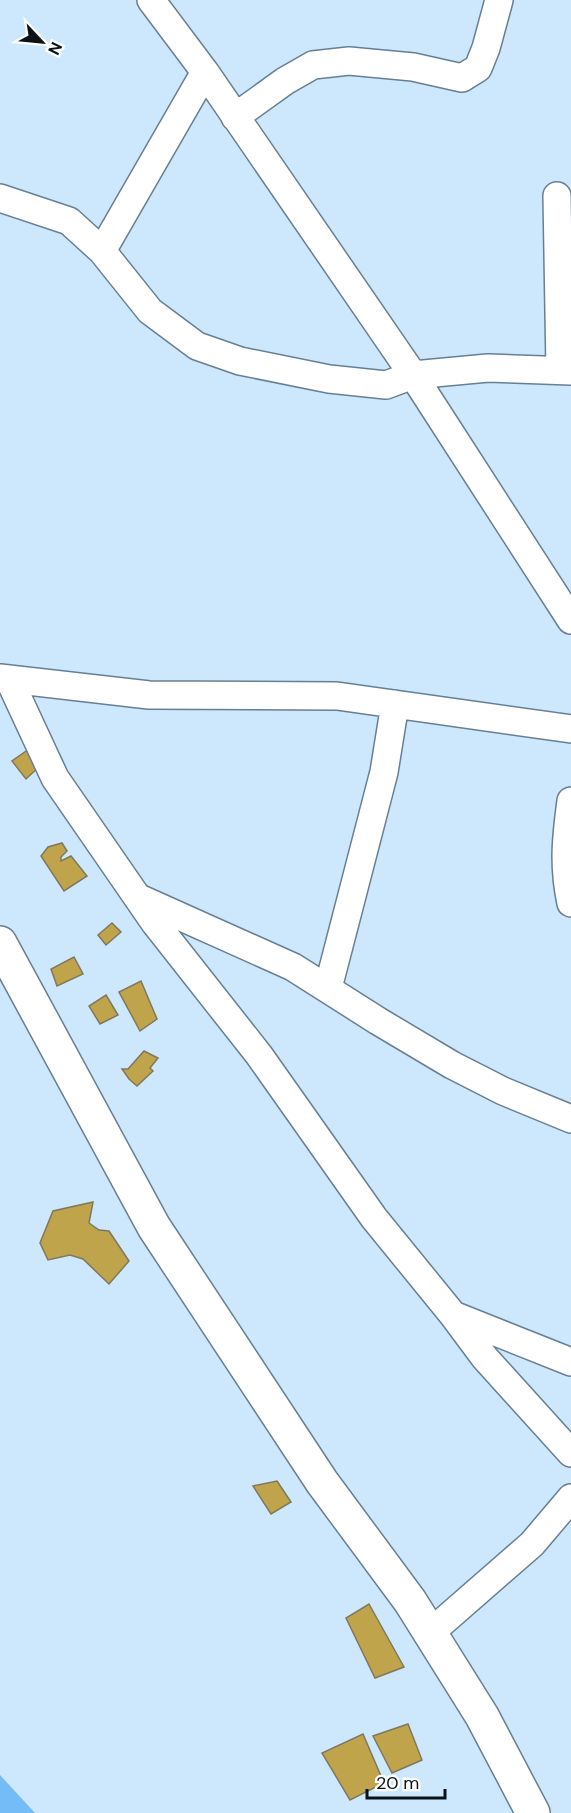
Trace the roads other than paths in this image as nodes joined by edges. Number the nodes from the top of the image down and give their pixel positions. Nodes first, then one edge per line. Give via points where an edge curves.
1 (151, 0) edge
2 (499, 0) edge
3 (205, 72) junction
4 (235, 117) junction
5 (557, 196) dead end
6 (0, 198) edge
7 (102, 251) junction
8 (566, 371) edge
9 (413, 375) junction
10 (571, 620) edge
11 (4, 679) edge
12 (395, 704) junction
13 (571, 729) edge
14 (571, 801) edge
15 (138, 898) junction
16 (571, 903) edge
17 (0, 943) edge
18 (328, 988) junction
19 (571, 1119) edge
20 (453, 1315) junction
21 (571, 1362) edge
22 (571, 1453) edge
23 (571, 1498) edge
24 (430, 1633) junction
25 (533, 1813) edge

1 - 3 street
2 - 4 street via 478,68 462,78 413,67 349,61 313,65
3 - 4 street
3 - 7 street
4 - 9 street
5 - 8 street
6 - 7 street via 69,221
7 - 9 street via 150,311 197,346 240,362 329,379 386,385
8 - 9 street via 488,368
9 - 10 street
11 - 12 street via 149,694 337,696
11 - 15 street via 55,778
12 - 13 street
12 - 18 street via 384,772
14 - 16 street via 566,833 566,878
15 - 18 street via 293,967
15 - 20 street via 259,1055 374,1218
17 - 24 street via 154,1227 322,1482
18 - 19 street via 452,1065
20 - 21 street
20 - 22 street via 485,1358
23 - 24 street via 532,1544
24 - 25 street via 482,1716

